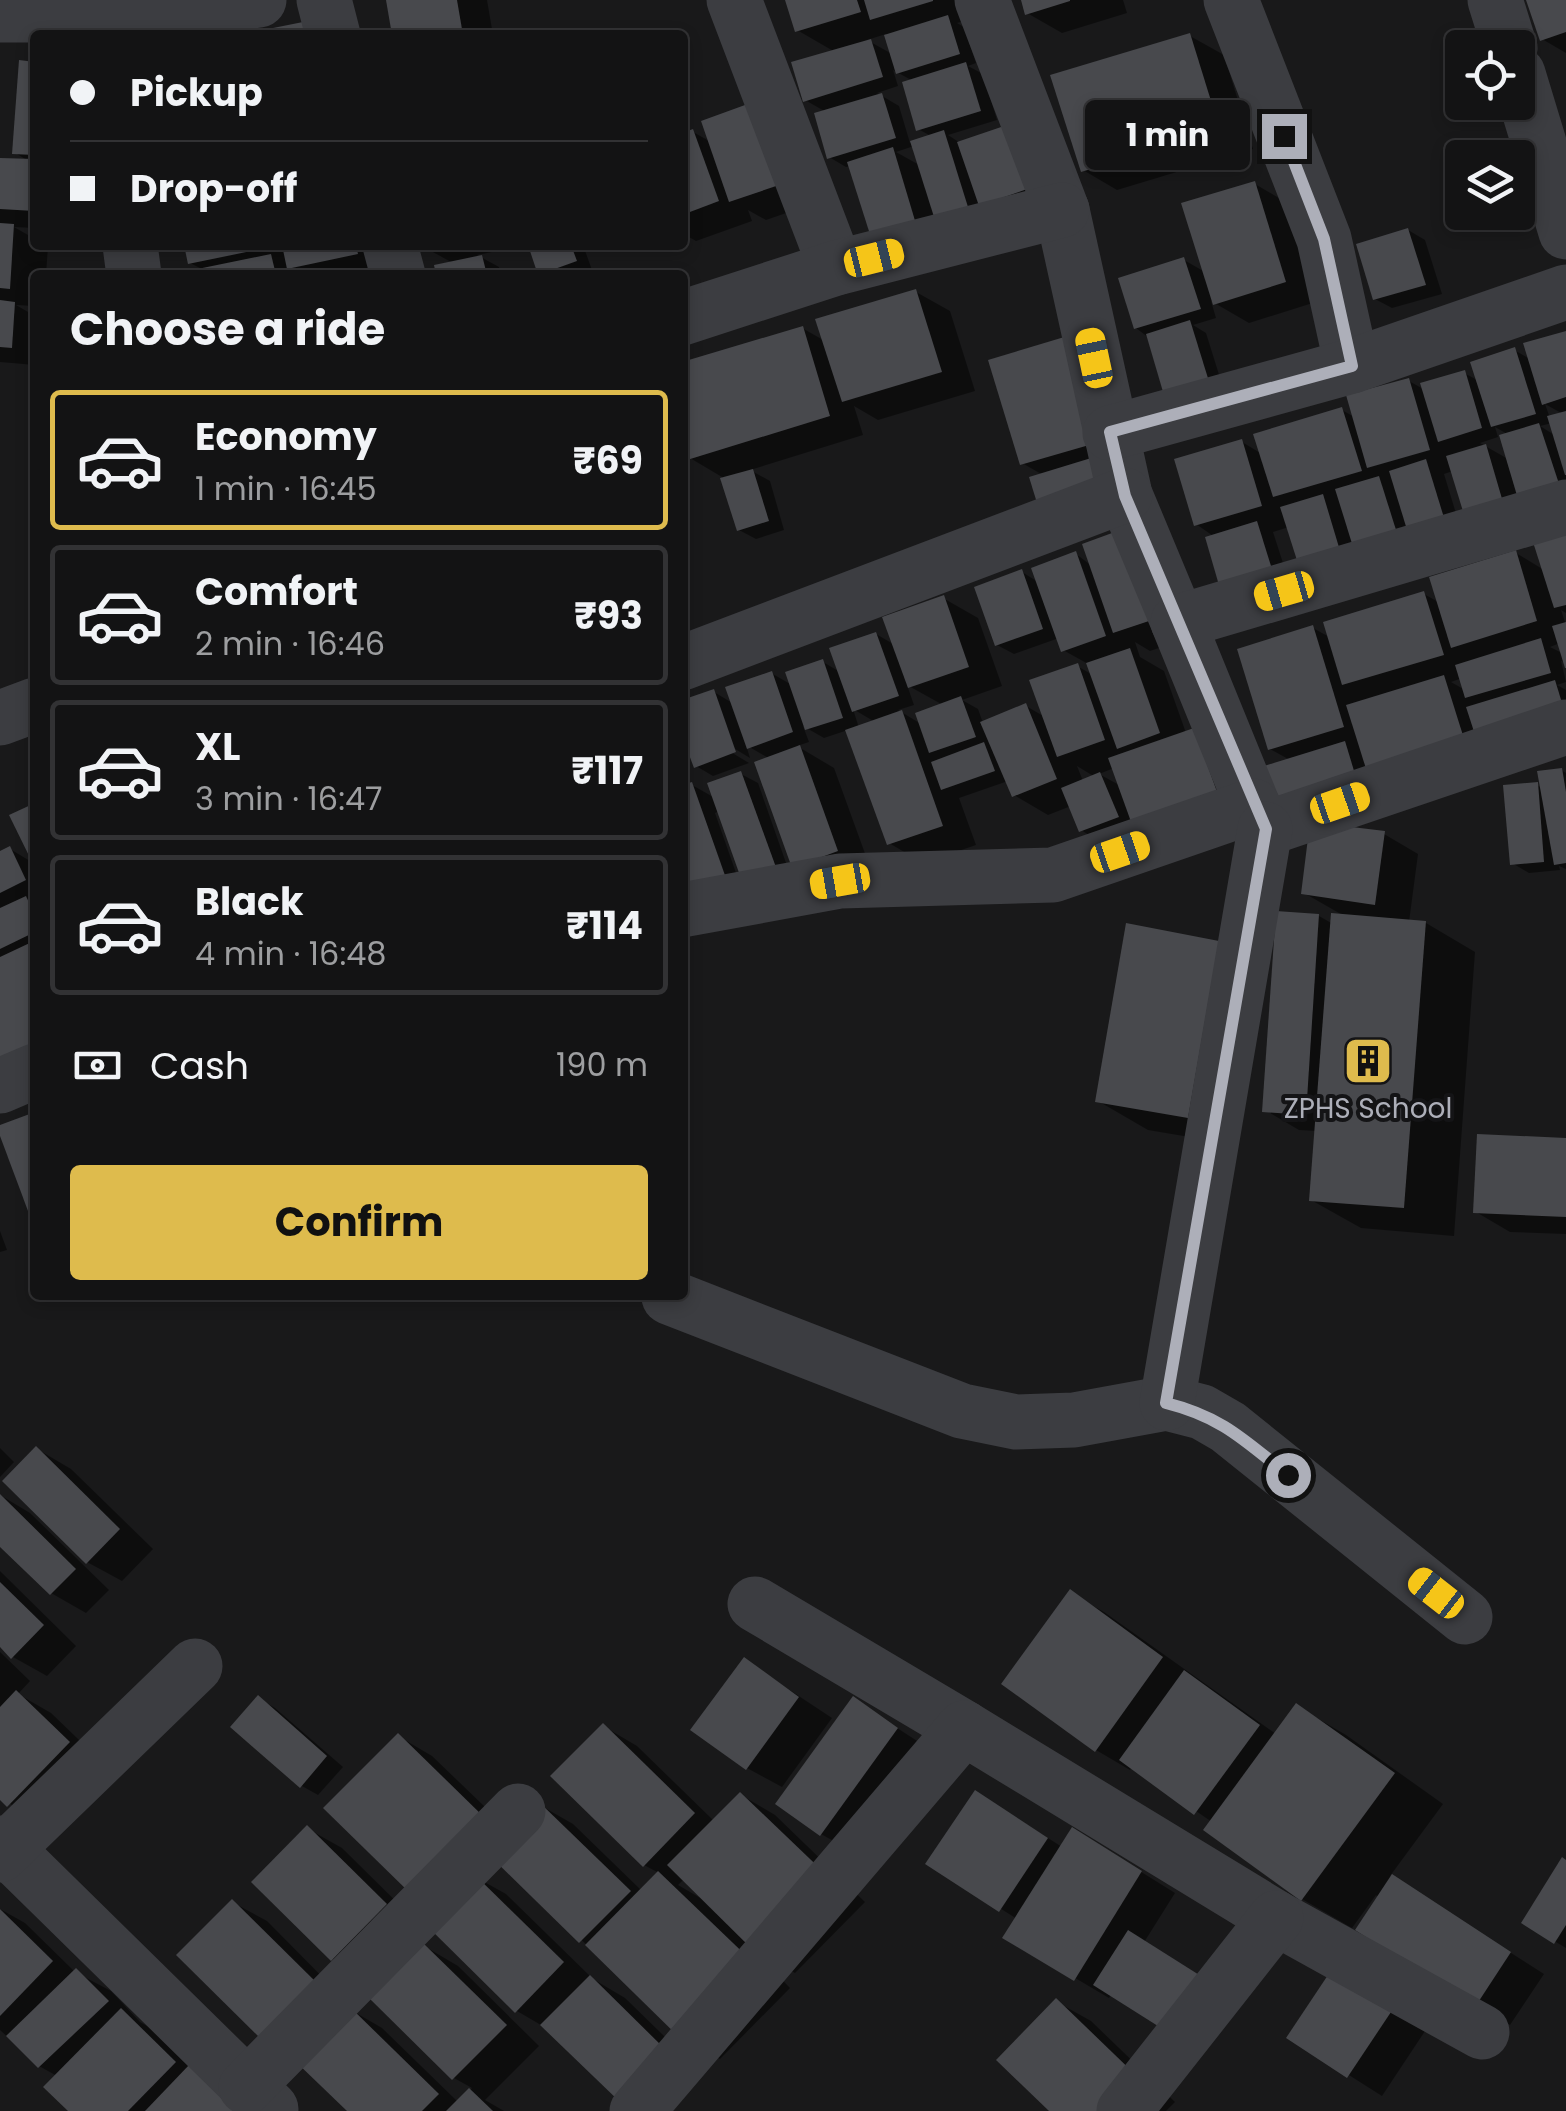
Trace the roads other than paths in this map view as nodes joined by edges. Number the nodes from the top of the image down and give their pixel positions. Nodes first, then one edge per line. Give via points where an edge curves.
1 (259, 0) edge
2 (324, 0) edge
3 (734, 0) edge
4 (982, 0) edge
5 (1231, 0) edge
6 (1495, 0) edge
7 (0, 15) edge
8 (332, 30) edge
9 (1504, 30) edge
10 (1532, 120) edge
11 (1062, 210) junction
12 (1566, 232) edge
13 (836, 268) junction
14 (1566, 292) edge
15 (688, 316) edge
16 (1352, 366) junction
17 (1110, 432) junction
18 (1125, 496) junction
19 (1566, 507) edge
20 (1178, 622) junction
21 (688, 661) edge
22 (30, 707) edge
23 (0, 718) edge
24 (1566, 727) edge
25 (1259, 817) junction
26 (688, 909) edge
27 (30, 1074) edge
28 (0, 1086) edge
29 (677, 1300) edge
30 (1166, 1403) junction
31 (755, 1604) dead end
32 (1465, 1617) dead end
33 (195, 1666) dead end
34 (964, 1728) junction
35 (518, 1811) dead end
36 (2, 1849) edge
37 (1276, 1918) junction
38 (1482, 2032) dead end
39 (259, 2099) edge
40 (637, 2111) edge
41 (1124, 2111) edge

1 - 7 street via 154,15
2 - 8 street
3 - 13 street
4 - 11 street
5 - 16 street via 1324,239
6 - 9 street
10 - 12 street
11 - 13 street
11 - 17 street
13 - 15 street
14 - 16 street
16 - 17 street
17 - 18 street
18 - 20 street
18 - 21 street
19 - 20 street
20 - 25 street
22 - 23 street
24 - 25 street
25 - 26 street via 1054,876 840,881
25 - 30 street
27 - 28 street
29 - 30 street via 962,1411 1016,1422 1074,1420
30 - 32 street via 1202,1412 1228,1428
31 - 34 street
33 - 36 street
34 - 37 street
34 - 40 street
35 - 39 street
36 - 39 street
37 - 38 street
37 - 41 street

